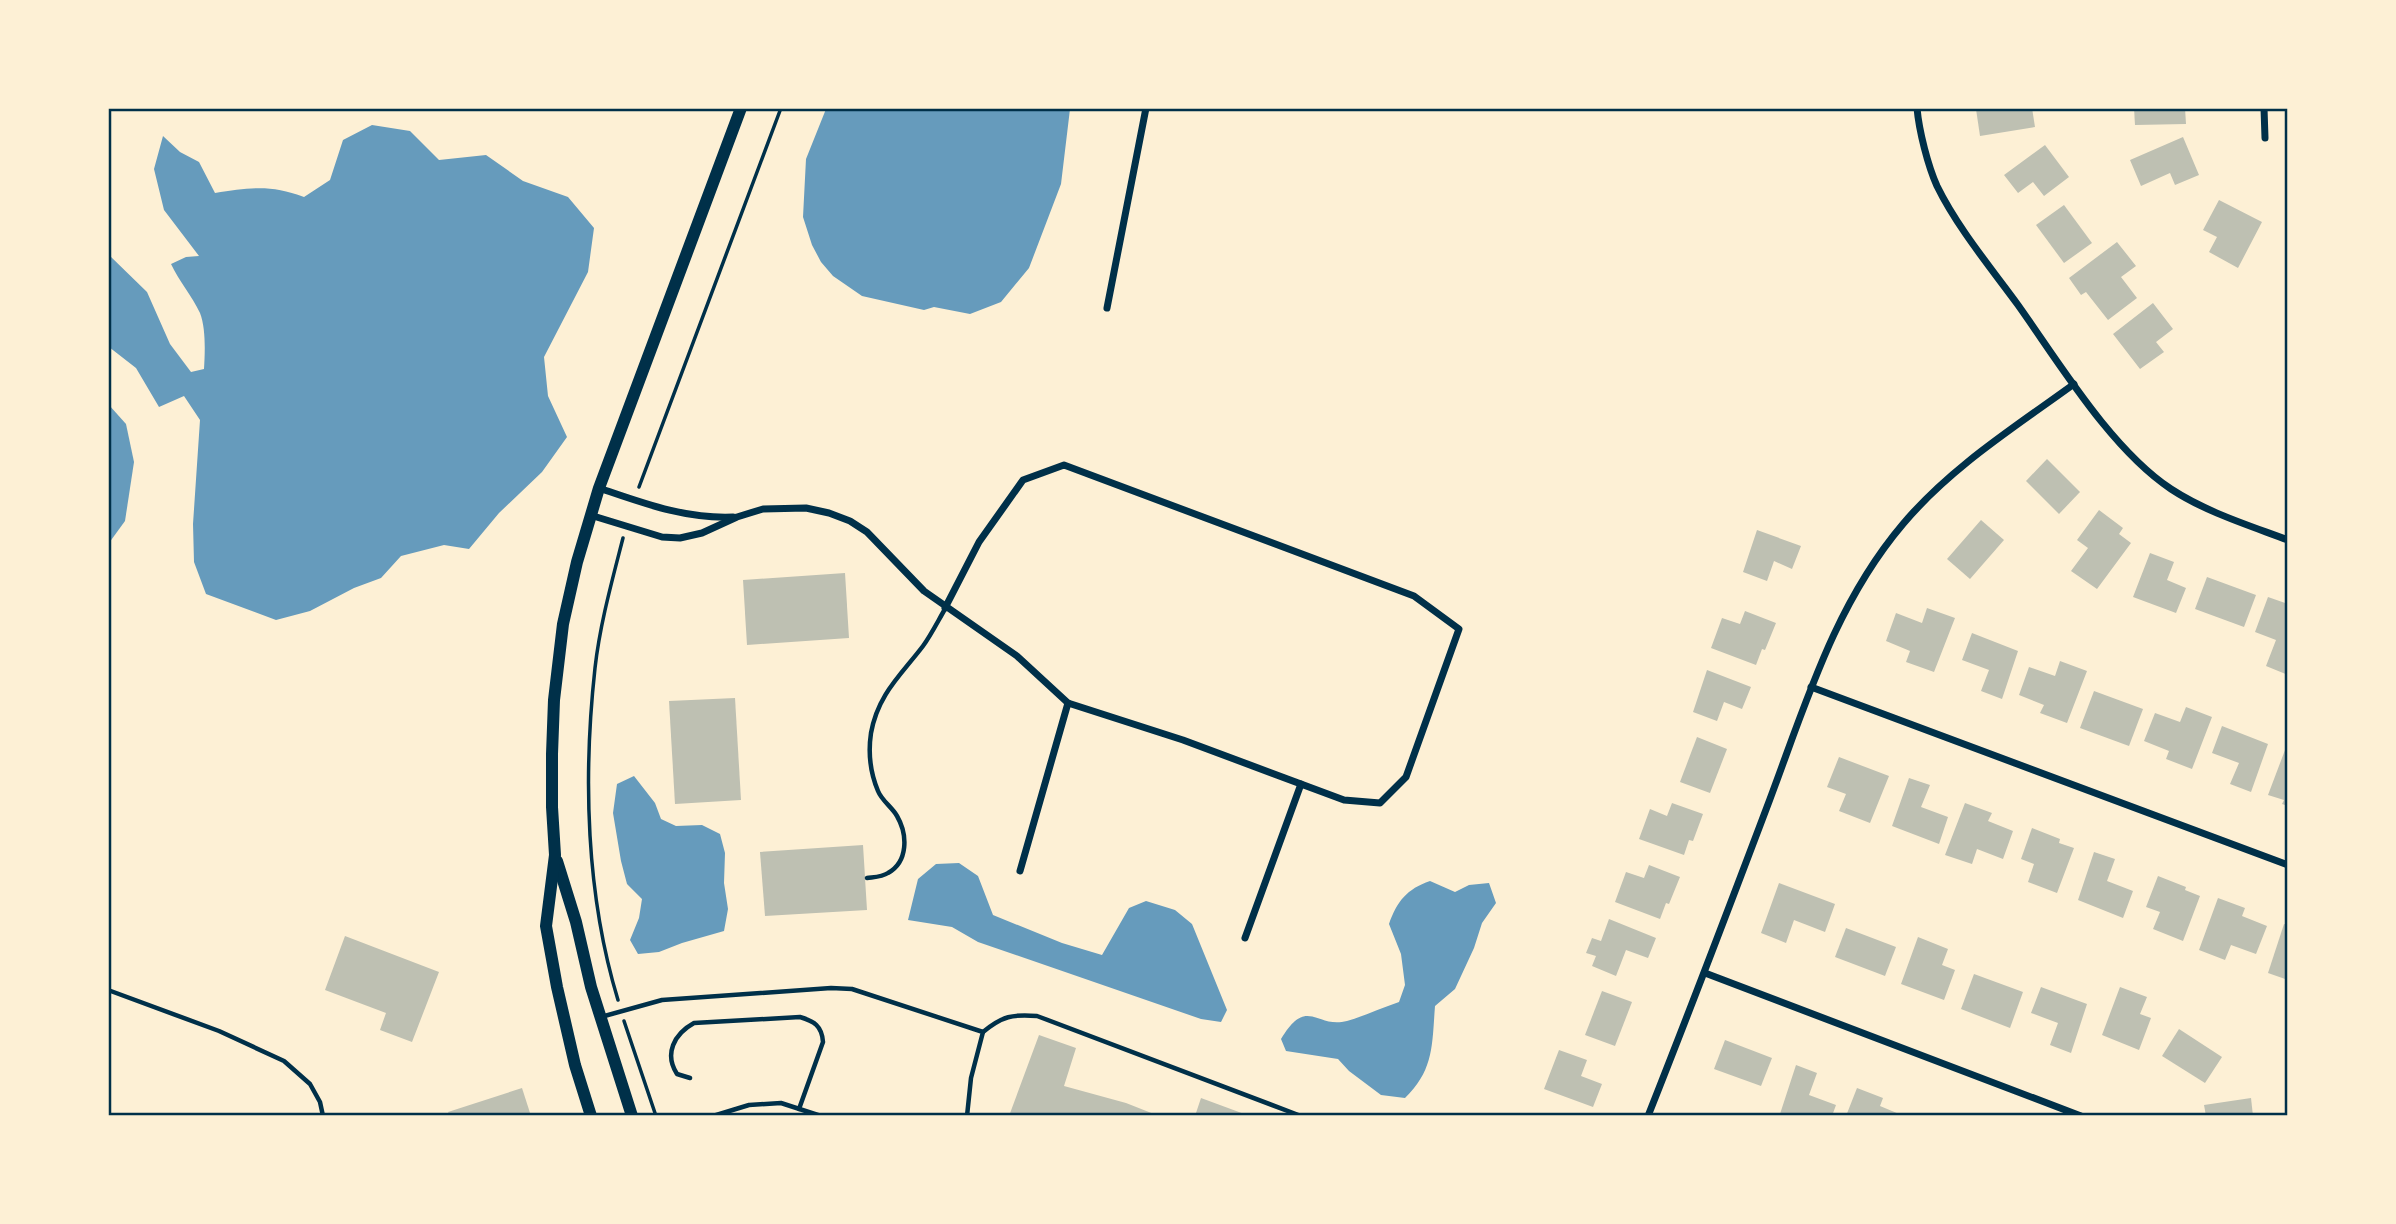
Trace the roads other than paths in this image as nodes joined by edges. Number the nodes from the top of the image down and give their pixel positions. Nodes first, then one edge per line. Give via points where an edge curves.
1 (741, 108) edge
2 (1146, 108) edge
3 (1917, 108) edge
4 (2264, 108) edge
5 (2266, 138) dead end
6 (1107, 308) dead end
7 (2074, 384) junction
8 (599, 488) junction
9 (590, 515) junction
10 (737, 517) junction
11 (2287, 540) edge
12 (945, 608) junction
13 (1811, 687) junction
14 (1068, 703) junction
15 (1301, 784) junction
16 (555, 855) junction
17 (2287, 865) edge
18 (1020, 870) dead end
19 (867, 878) dead end
20 (1245, 938) dead end
21 (1704, 973) junction
22 (108, 990) edge
23 (600, 1017) junction
24 (983, 1032) junction
25 (690, 1078) dead end
26 (799, 1109) junction
27 (323, 1115) edge
28 (591, 1115) edge
29 (632, 1115) edge
30 (713, 1115) edge
31 (818, 1115) edge
32 (967, 1115) edge
33 (1301, 1115) edge
34 (1648, 1115) edge
35 (2081, 1115) edge

1 - 8 main road
2 - 6 street
3 - 7 street via 1937,185
4 - 5 street
7 - 11 street via 2127,451 2170,488 2204,508
7 - 13 street via 1952,475 1903,524 1858,586
8 - 9 main road
8 - 10 street via 680,514
9 - 10 street via 680,538
9 - 16 main road via 563,624 554,700
10 - 12 street via 763,509 806,508 850,521
12 - 14 street via 1017,656
12 - 15 street via 979,542 1023,480 1064,465 1414,596 1460,629 1406,777 1380,803 1344,800
12 - 19 lane via 883,696 871,732 869,763 879,794 898,817 905,838 903,858 894,869
13 - 17 street
13 - 21 street
14 - 15 street
14 - 18 street
15 - 20 street
16 - 23 main road
16 - 28 main road via 546,926 575,1065
21 - 34 street
21 - 35 street
22 - 27 lane via 219,1031 284,1061 310,1084
23 - 24 lane via 662,1000 831,988 852,989
23 - 29 main road
24 - 32 lane
24 - 33 lane via 998,1020 1037,1016
25 - 26 lane via 677,1074 670,1053 683,1029 694,1023 809,1019 822,1032 823,1042
26 - 30 lane via 782,1103 749,1105
26 - 31 lane

